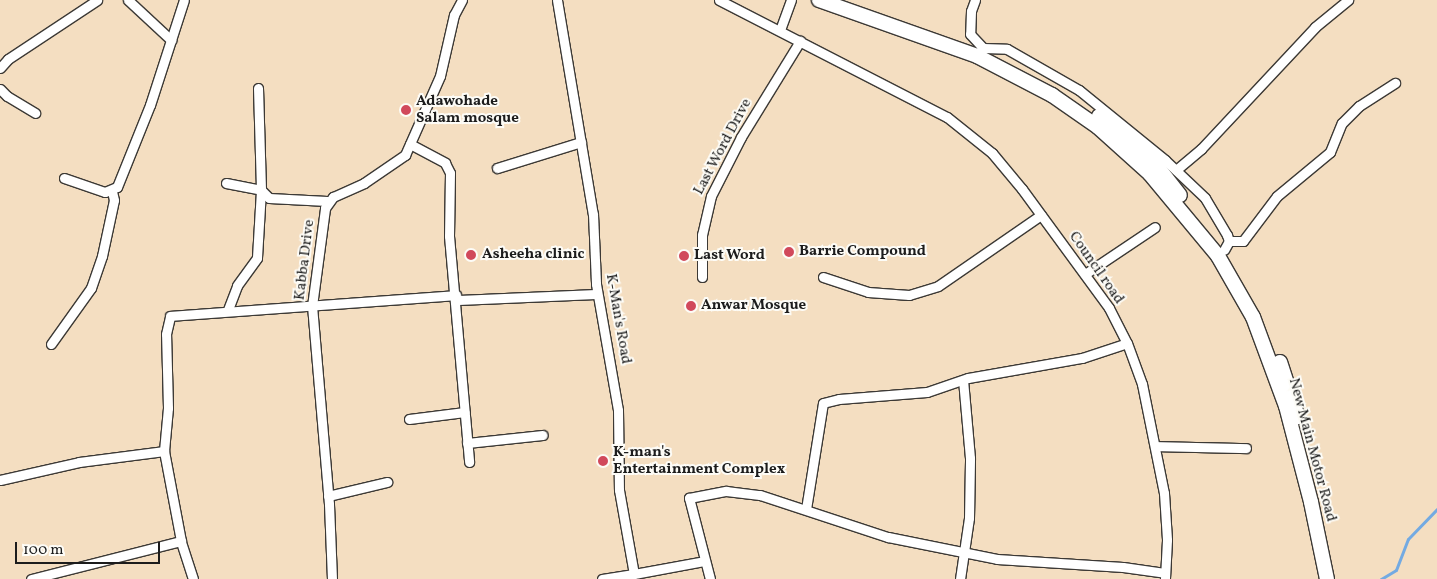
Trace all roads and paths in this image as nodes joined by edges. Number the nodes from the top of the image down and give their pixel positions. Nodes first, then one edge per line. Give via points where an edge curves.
1 (97, 0) edge
2 (128, 0) edge
3 (184, 0) edge
4 (462, 0) edge
5 (556, 0) edge
6 (719, 0) edge
7 (791, 0) edge
8 (819, 0) edge
9 (845, 0) edge
10 (975, 0) edge
11 (1348, 0) edge
12 (780, 30) junction
13 (171, 40) junction
14 (800, 41) junction
15 (982, 49) junction
16 (0, 68) edge
17 (1395, 83) dead end
18 (258, 88) dead end
19 (0, 89) edge
20 (35, 113) dead end
21 (581, 142) junction
22 (410, 144) junction
23 (497, 168) dead end
24 (1176, 170) junction
25 (64, 178) dead end
26 (226, 182) dead end
27 (261, 190) junction
28 (112, 191) junction
29 (327, 202) junction
30 (1042, 215) junction
31 (1155, 227) dead end
32 (1226, 245) junction
33 (1085, 274) junction
34 (702, 276) dead end
35 (823, 277) dead end
36 (597, 294) junction
37 (456, 298) junction
38 (312, 306) junction
39 (228, 310) junction
40 (1127, 343) junction
41 (50, 344) dead end
42 (963, 380) junction
43 (465, 412) junction
44 (409, 419) dead end
45 (543, 435) dead end
46 (467, 443) junction
47 (1156, 446) junction
48 (1246, 448) dead end
49 (164, 451) junction
50 (469, 462) dead end
51 (0, 480) edge
52 (387, 482) dead end
53 (328, 496) junction
54 (806, 509) junction
55 (181, 541) junction
56 (964, 553) junction
57 (704, 562) junction
58 (634, 574) junction
59 (1165, 576) edge
60 (36, 578) edge
61 (193, 579) edge
62 (332, 579) edge
63 (602, 579) edge
64 (710, 579) edge
65 (960, 579) edge
66 (1327, 579) edge
67 (1335, 579) edge

1 - 16 street via 8,59
2 - 13 street
3 - 13 street
4 - 22 street, Kabba Drive via 454,15 440,76
5 - 21 street, K-Man's Road
6 - 12 street
7 - 12 street
8 - 66 highway, New Main Motor Road via 976,56 1052,95 1098,127 1150,174 1218,256 1253,317 1286,406
9 - 15 highway, New Main Motor Road
10 - 15 street via 970,11 970,34
11 - 24 street via 1315,27 1200,149
12 - 14 street
13 - 28 street via 121,180
14 - 30 street, Council road via 947,117 992,153
14 - 34 street, Last Word Drive via 741,137 711,196 702,235
15 - 24 street via 1008,48 1079,90
15 - 32 highway, New Main Motor Road via 1056,87 1104,119 1157,166
17 - 32 street via 1359,106 1342,123 1330,152 1277,196 1243,241
18 - 27 street
19 - 20 street
21 - 23 street
21 - 36 street, K-Man's Road via 593,214
22 - 29 street, Kabba Drive via 398,161
22 - 37 street via 448,166 449,236
24 - 32 street via 1204,198
25 - 28 street via 105,192
26 - 27 street
27 - 29 street via 269,198
27 - 39 street via 257,258 237,286
28 - 41 street via 114,200 102,256 91,288
29 - 38 street, Kabba Drive
30 - 33 street, Council road
30 - 35 street via 938,286 909,295 868,292
31 - 33 street
32 - 67 highway, New Main Motor Road via 1261,312 1294,399
33 - 40 street, Council road
36 - 37 street
36 - 58 street, K-Man's Road via 615,382 619,490
37 - 38 street
37 - 43 street
38 - 39 street
38 - 53 street, Kabba Drive
39 - 49 street via 170,316 166,334 168,408
40 - 42 street via 1082,358
40 - 47 street, Council road via 1142,384
42 - 54 street via 928,392 838,398 823,403
42 - 56 street via 970,458 969,518
43 - 44 street
43 - 46 street
45 - 46 street
46 - 50 street
47 - 48 street
47 - 59 street, Council road via 1167,530
49 - 51 street via 79,462
49 - 55 street
52 - 53 street
53 - 62 street, Kabba Drive
54 - 56 street via 888,537
54 - 57 street via 760,495 726,491 688,498
55 - 60 street
55 - 61 street
56 - 59 street via 997,560 1123,566
56 - 65 street
57 - 58 street
57 - 64 street
58 - 63 street

